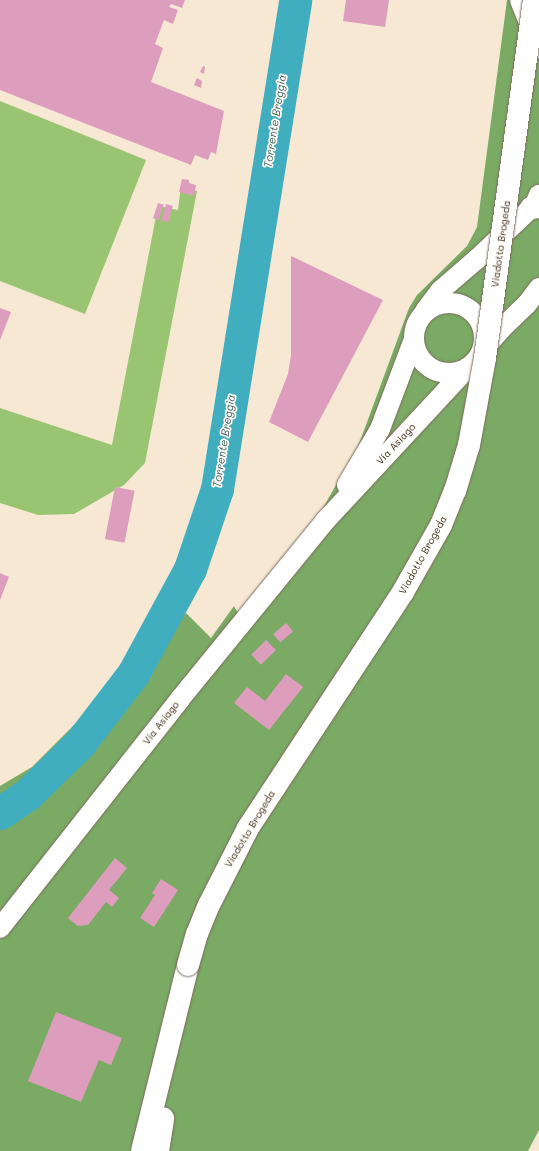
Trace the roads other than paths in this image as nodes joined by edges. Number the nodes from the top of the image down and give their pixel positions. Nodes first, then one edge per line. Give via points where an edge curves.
1 (520, 0) edge
2 (534, 0) edge
3 (539, 48) edge
4 (536, 203) edge
5 (539, 288) edge
6 (423, 313) junction
7 (414, 339) junction
8 (481, 352) junction
9 (467, 368) junction
10 (325, 521) junction
11 (0, 928) edge
12 (188, 965) junction
13 (142, 1151) edge
14 (158, 1151) edge

1 - 3 street
2 - 12 main road, Viadotto Brogeda, bridge via 485,358 469,444 455,491 441,525 403,592 248,828 209,905
4 - 6 street via 478,259 441,290
5 - 8 street
6 - 7 street via 415,326
6 - 8 street via 433,306 444,303 465,307 478,318 484,334
7 - 9 street via 423,362 435,370 453,373
7 - 10 street, Via Asiago via 380,430
8 - 9 street
9 - 10 street, Via Asiago
10 - 11 street, Via Asiago via 180,699
12 - 13 main road, Viadotto Brogeda
12 - 14 main road, Viadotto Brogeda

